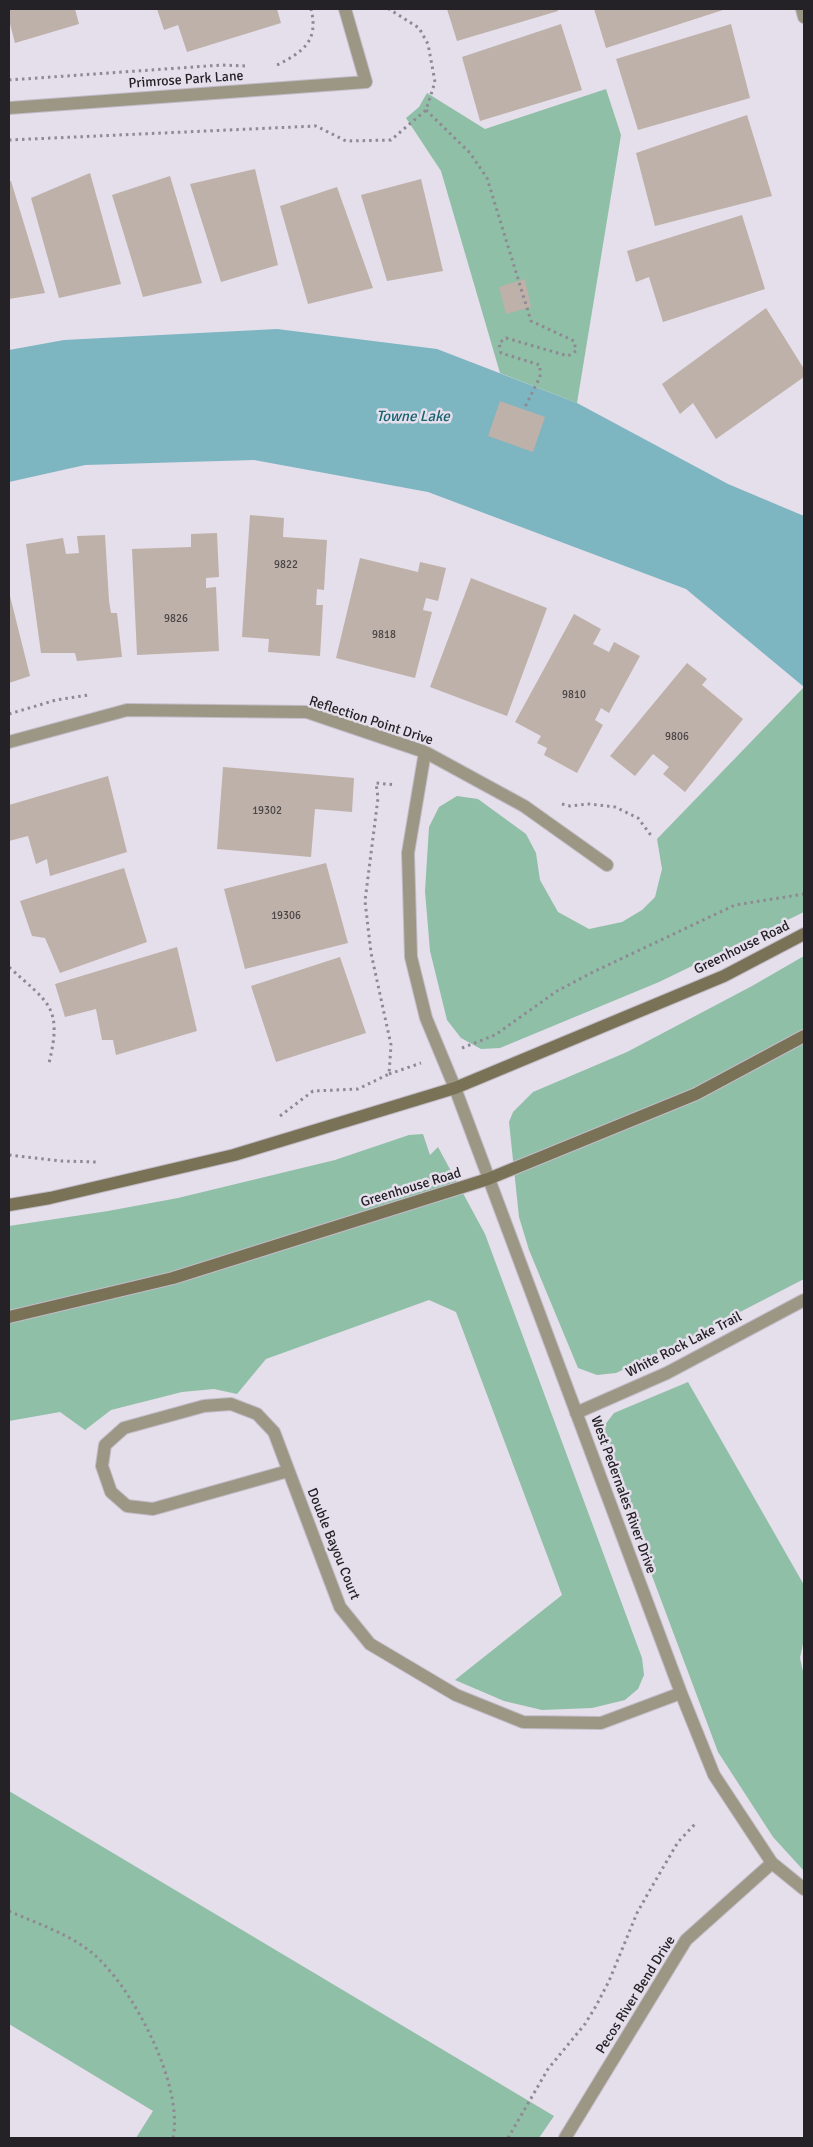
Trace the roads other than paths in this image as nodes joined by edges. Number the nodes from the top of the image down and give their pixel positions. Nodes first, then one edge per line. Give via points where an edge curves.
1 (345, 9) edge
2 (802, 9) edge
3 (804, 17) edge
4 (9, 108) edge
5 (9, 742) edge
6 (425, 752) junction
7 (607, 865) dead end
8 (804, 934) edge
9 (804, 1036) edge
10 (455, 1088) junction
11 (488, 1179) junction
12 (9, 1205) edge
13 (804, 1300) edge
14 (9, 1318) edge
15 (576, 1413) junction
16 (288, 1471) junction
17 (681, 1693) junction
18 (772, 1863) junction
19 (804, 1889) edge
20 (566, 2138) edge

1 - 4 street, Primrose Park Lane via 366,82
2 - 3 street
5 - 6 street, Reflection Point Drive via 128,710 307,712
6 - 7 street, Reflection Point Drive via 524,806
6 - 10 street, West Pedernales River Drive via 408,853 412,957 426,1018
8 - 10 main road, Greenhouse Road via 724,976
9 - 11 main road, Greenhouse Road via 696,1094
10 - 11 street, West Pedernales River Drive
10 - 12 main road, Greenhouse Road via 234,1155
11 - 14 main road, Greenhouse Road via 172,1278
11 - 15 street, West Pedernales River Drive
13 - 15 street, White Rock Lake Trail via 667,1372
15 - 17 street, West Pedernales River Drive
16 - 16 street, Double Bayou Court via 274,1432 257,1414 231,1404 204,1406 124,1428 105,1445 102,1466 111,1492 127,1506 152,1509
16 - 17 street, Double Bayou Court via 340,1606 370,1644 456,1695 523,1722 601,1723
17 - 18 street, West Pedernales River Drive via 714,1776
18 - 19 street, West Pedernales River Drive
18 - 20 street, Pecos River Bend Drive via 686,1940

